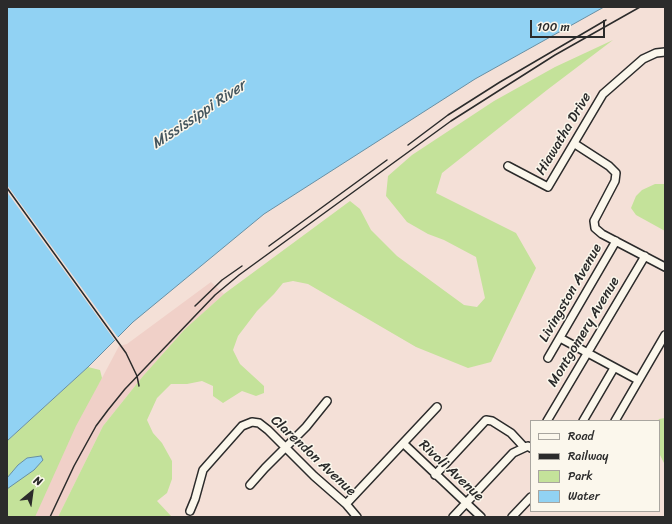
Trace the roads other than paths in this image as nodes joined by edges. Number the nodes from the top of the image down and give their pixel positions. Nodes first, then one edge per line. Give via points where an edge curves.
1 (665, 52) edge
2 (575, 144) junction
3 (508, 166) dead end
4 (616, 241) junction
5 (645, 256) junction
6 (665, 267) edge
7 (665, 335) edge
8 (560, 338) junction
9 (586, 354) junction
10 (548, 358) dead end
11 (614, 368) junction
12 (638, 380) junction
13 (327, 401) dead end
14 (437, 407) dead end
15 (548, 420) edge
16 (584, 420) edge
17 (616, 420) edge
18 (404, 444) junction
19 (529, 446) edge
20 (284, 448) junction
21 (435, 474) junction
22 (250, 485) dead end
23 (530, 498) edge
24 (466, 503) junction
25 (346, 504) junction
26 (190, 511) dead end
27 (357, 517) edge
28 (453, 517) edge
29 (481, 517) edge
30 (512, 517) edge

1 - 2 street, Hiawatha Drive via 643,59 611,86 597,102
2 - 3 street, Hiawatha Drive via 548,187
2 - 4 street via 616,173 615,181 594,221 595,228
4 - 5 street
4 - 8 street, Livingston Avenue
5 - 6 street
5 - 9 street, Montgomery Avenue
7 - 12 street
8 - 9 street
8 - 10 street, Livingston Avenue
9 - 11 street
9 - 15 street, Montgomery Avenue
11 - 12 street
11 - 16 street
12 - 17 street
13 - 20 street via 314,419
14 - 18 street
18 - 21 street, Rivoli Avenue
18 - 25 street
19 - 21 street via 492,420 486,420
19 - 24 street via 513,453
20 - 22 street
20 - 25 street, Clarendon Avenue
20 - 26 street, Clarendon Avenue via 259,423 247,422 203,470
21 - 24 street, Rivoli Avenue
23 - 30 street
24 - 28 street
24 - 29 street, Rivoli Avenue
25 - 27 street, Clarendon Avenue

